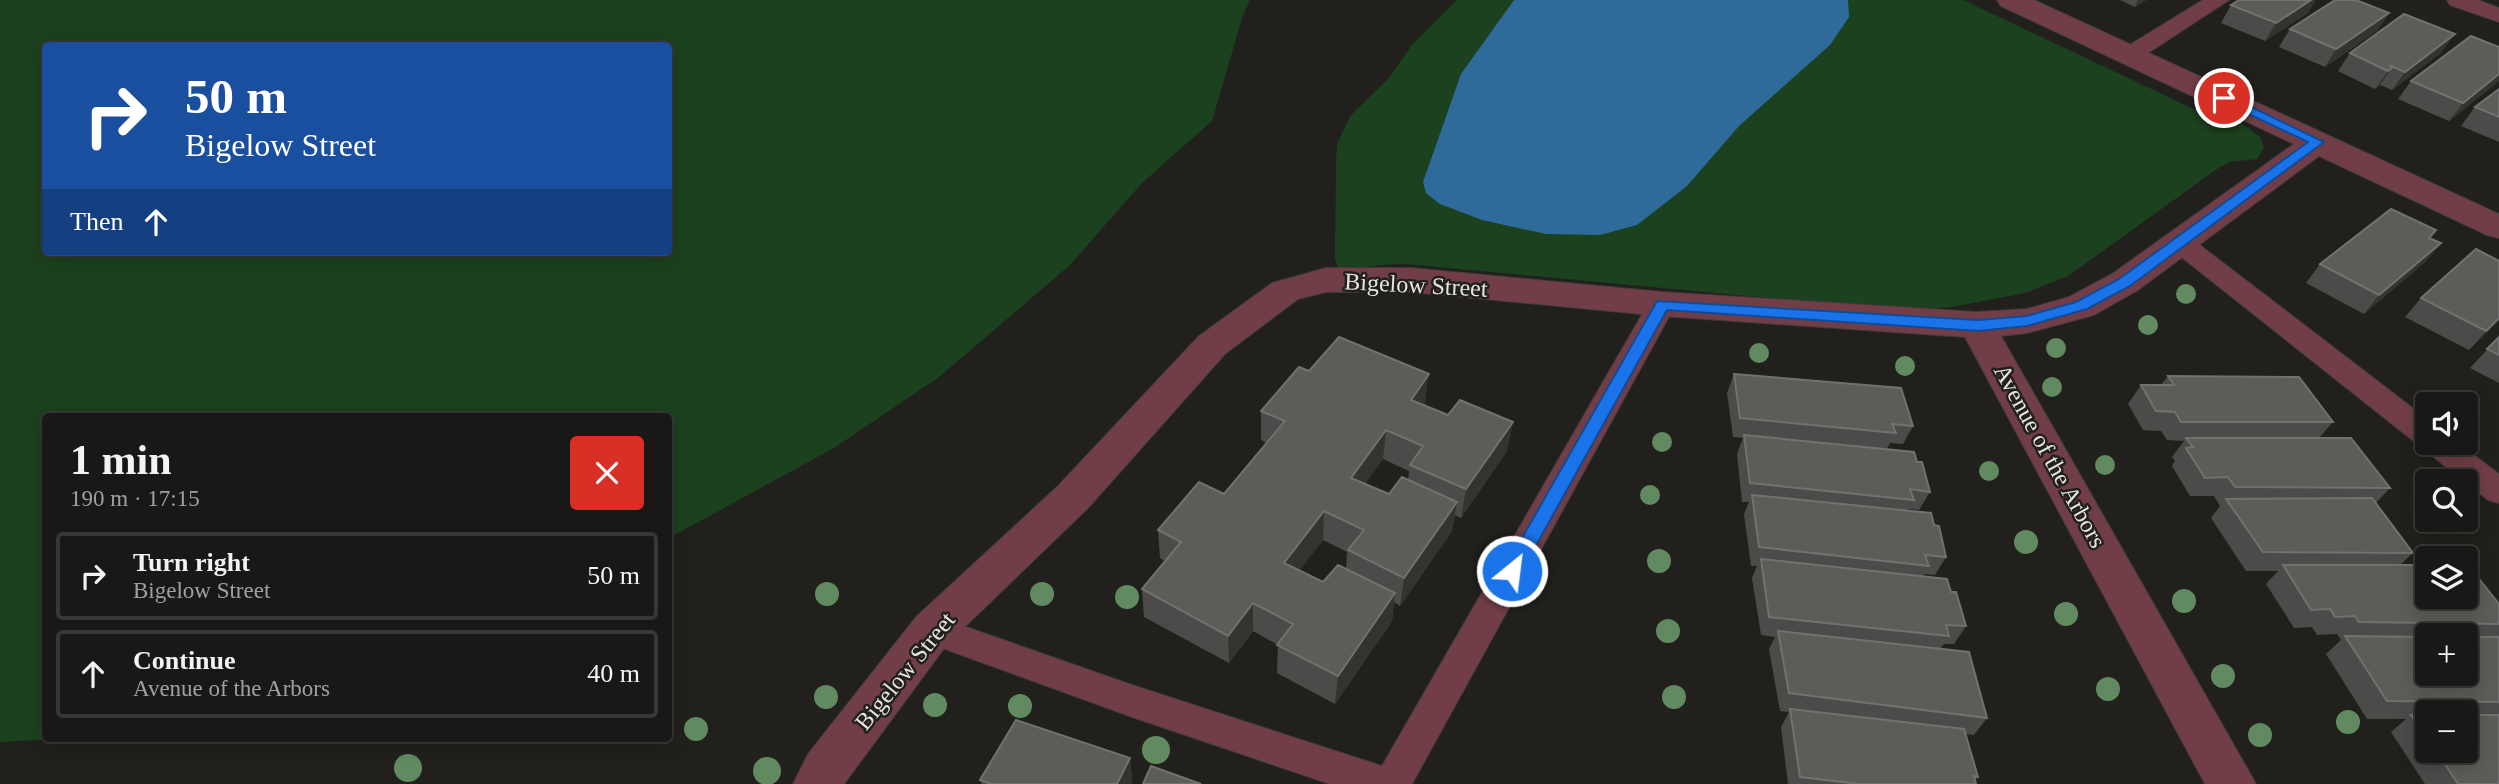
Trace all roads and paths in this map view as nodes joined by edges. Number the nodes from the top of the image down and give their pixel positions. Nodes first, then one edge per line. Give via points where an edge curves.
1 (2011, 0) edge
2 (2218, 0) edge
3 (2458, 0) edge
4 (2499, 15) edge
5 (2131, 54) junction
6 (2317, 142) junction
7 (2499, 227) edge
8 (2179, 242) junction
9 (1662, 304) junction
10 (1978, 325) junction
11 (2415, 426) edge
12 (2452, 455) edge
13 (2499, 491) edge
14 (932, 630) junction
15 (818, 784) edge
16 (1382, 784) edge
17 (1392, 784) edge
18 (2231, 784) edge

1 - 5 street
2 - 5 lane
3 - 4 lane
5 - 6 street
6 - 7 street
6 - 8 street, Avenue of the Arbors
8 - 10 street, Avenue of the Arbors via 2125,282 2081,306 2027,321
8 - 11 lane
9 - 10 street, Bigelow Street
9 - 14 street, Bigelow Street via 1411,280 1326,281 1285,291 1212,345 1073,497
9 - 17 lane
10 - 18 street, Avenue of the Arbors
12 - 13 lane
14 - 15 street, Bigelow Street
14 - 16 lane

